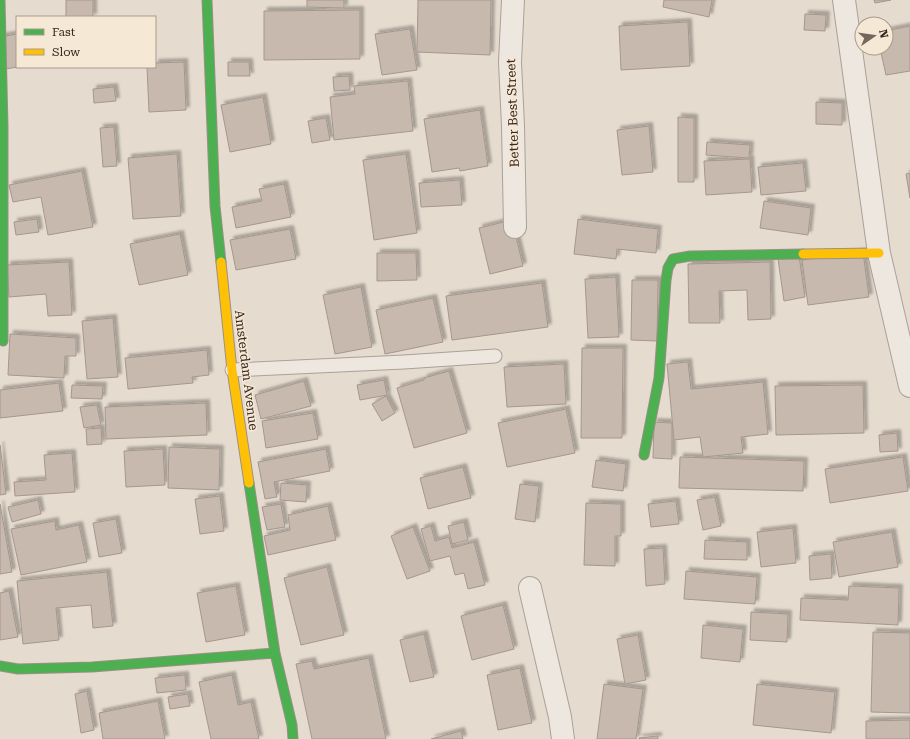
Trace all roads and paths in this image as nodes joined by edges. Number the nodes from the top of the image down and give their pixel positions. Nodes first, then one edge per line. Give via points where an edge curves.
1 (0, 0) edge
2 (207, 0) edge
3 (513, 0) edge
4 (844, 0) edge
5 (515, 227) dead end
6 (879, 253) junction
7 (3, 340) dead end
8 (495, 356) dead end
9 (232, 370) junction
10 (910, 386) edge
11 (644, 455) dead end
12 (530, 588) dead end
13 (275, 653) junction
14 (0, 666) edge
15 (293, 739) edge
16 (563, 739) edge

1 - 7 street via 3,67
2 - 9 street, Amsterdam Avenue via 215,206
3 - 5 street, Better Best Street via 510,62
4 - 6 street
6 - 10 street
6 - 11 street via 690,256 673,260 668,268 666,280 659,378
8 - 9 lane
9 - 13 street, Amsterdam Avenue
12 - 16 street
13 - 14 street via 92,668 18,669
13 - 15 street, Amsterdam Avenue

